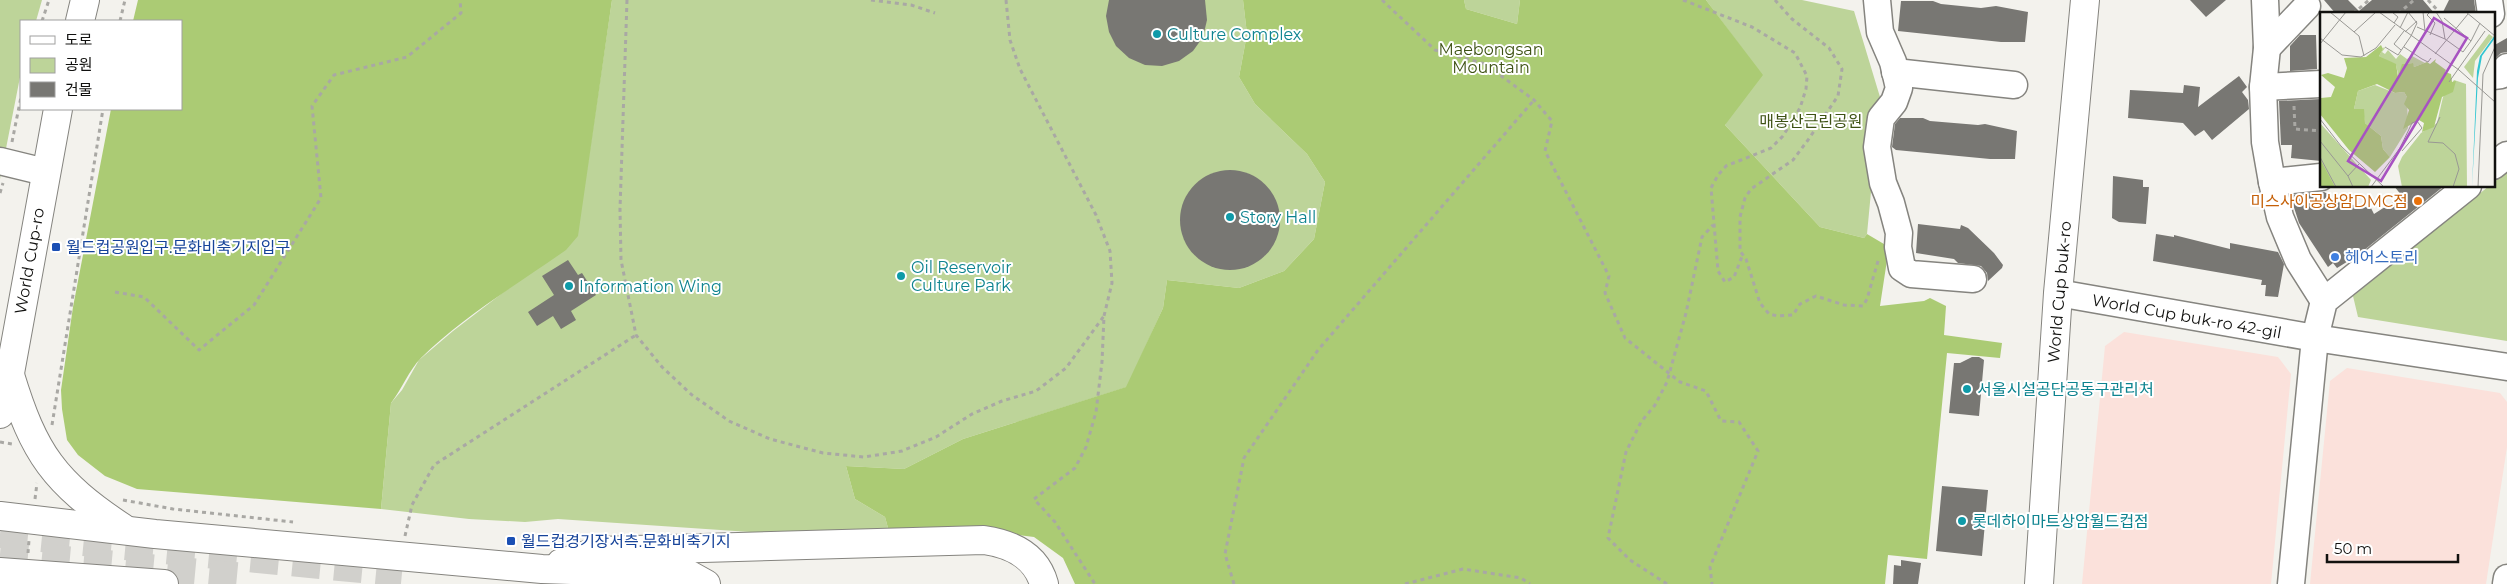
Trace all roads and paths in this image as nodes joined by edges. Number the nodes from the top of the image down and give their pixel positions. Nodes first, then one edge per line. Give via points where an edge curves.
1 (49, 0) edge
2 (85, 0) edge
3 (125, 0) edge
4 (460, 0) edge
5 (627, 0) edge
6 (871, 0) edge
7 (1006, 0) edge
8 (1382, 0) edge
9 (1683, 0) edge
10 (1775, 0) edge
11 (1877, 0) edge
12 (2085, 0) edge
13 (2265, 0) edge
14 (2362, 0) edge
15 (2369, 0) edge
16 (2414, 0) edge
17 (2428, 0) edge
18 (2365, 4) junction
19 (2308, 6) dead end
20 (2355, 12) edge
21 (2400, 12) edge
22 (2438, 12) edge
23 (935, 13) dead end
24 (42, 20) edge
25 (80, 20) edge
26 (120, 20) edge
27 (2267, 48) junction
28 (2507, 66) edge
29 (1895, 72) junction
30 (2494, 76) edge
31 (2320, 84) edge
32 (2014, 85) dead end
33 (2293, 86) junction
34 (2263, 87) junction
35 (1534, 100) junction
36 (58, 110) edge
37 (103, 110) edge
38 (2320, 131) edge
39 (2507, 155) edge
40 (0, 162) edge
41 (2494, 165) edge
42 (45, 172) junction
43 (2320, 177) edge
44 (2272, 182) junction
45 (2465, 188) edge
46 (1714, 224) junction
47 (1898, 236) junction
48 (1743, 254) junction
49 (1973, 280) dead end
50 (115, 292) dead end
51 (2058, 293) junction
52 (2324, 301) junction
53 (1104, 316) junction
54 (636, 336) junction
55 (2315, 338) junction
56 (2507, 367) edge
57 (5, 381) edge
58 (0, 414) edge
59 (0, 442) edge
60 (41, 452) junction
61 (120, 499) dead end
62 (0, 516) edge
63 (31, 519) junction
64 (299, 523) dead end
65 (127, 531) junction
66 (396, 533) dead end
67 (0, 572) edge
68 (402, 573) tunnel mouth
69 (27, 574) junction
70 (2043, 576) edge
71 (531, 577) edge
72 (2507, 578) edge
73 (141, 583) edge
74 (706, 584) edge
75 (1044, 584) edge
76 (1095, 584) edge
77 (1234, 584) edge
78 (1405, 584) edge
79 (1530, 584) edge
80 (1667, 584) edge
81 (1712, 584) edge
82 (2021, 584) edge
83 (2291, 584) edge
84 (2506, 584) edge

1 - 24 path
2 - 25 main road
3 - 26 path
4 - 50 path via 461,13 407,57 334,74 312,106 321,198 254,305 199,350 144,297
5 - 54 path via 621,260
6 - 23 path
7 - 53 path via 1010,40 1020,69 1096,214 1110,251 1112,283
8 - 35 path via 1435,50 1486,64
9 - 46 path via 1752,27 1795,53 1807,76 1800,108 1783,136 1771,148 1726,166 1718,175 1711,188
10 - 48 path via 1792,19 1830,48 1842,69 1838,96 1793,160 1751,189 1745,198 1739,243
11 - 29 street via 1880,32
12 - 51 main road, World Cup buk-ro
13 - 27 street
14 - 18 path
15 - 18 path
16 - 21 path
17 - 22 path
18 - 20 path
19 - 27 street
27 - 34 street
28 - 30 street via 2501,75
29 - 32 street
29 - 47 street via 1899,88 1894,102 1881,118 1877,146
31 - 33 street
33 - 34 street
33 - 38 path via 2295,128
34 - 44 street via 2265,142
35 - 77 path via 1318,350 1244,458 1225,554
35 - 81 path via 1552,121 1545,151 1609,276 1605,293 1625,338 1680,382 1706,391 1721,421 1739,422 1758,450 1710,566
36 - 42 main road, World Cup-ro
37 - 60 path via 48,450
39 - 41 street
40 - 42 street
42 - 57 main road, World Cup-ro
43 - 44 street
44 - 52 street via 2280,217 2298,260
45 - 52 street
46 - 48 path via 1718,271 1725,282 1734,277
46 - 80 path via 1702,237 1667,382 1626,452 1608,538 1630,560
47 - 48 path via 1890,240 1880,255 1868,299 1863,306 1844,305 1816,296 1800,304 1793,315 1786,316 1768,314 1760,303
47 - 49 street via 1902,268 1911,274
51 - 55 street, World Cup buk-ro 42-gil
51 - 70 main road, World Cup buk-ro
52 - 55 street
53 - 54 path via 1066,368 1036,391 1002,400 936,437 902,451 864,457 823,452 778,441 729,421 692,395 662,368
53 - 76 path via 1096,412 1086,447 1074,468 1034,499 1055,522
54 - 66 path via 434,465 412,506 405,534
55 - 56 street, World Cup buk-ro 42-gil
55 - 83 street
57 - 58 main road, World Cup-ro
57 - 60 main road
59 - 60 path
60 - 63 path
60 - 65 main road via 77,495
61 - 64 path via 173,509
62 - 63 main road
63 - 65 main road
63 - 69 path
65 - 71 main road
67 - 69 main road
68 - 71 main road
69 - 73 main road
70 - 82 main road
71 - 74 main road via 688,574
71 - 75 main road via 599,551 984,540 1007,543 1034,562
72 - 84 street
78 - 79 path via 1463,569 1521,578

